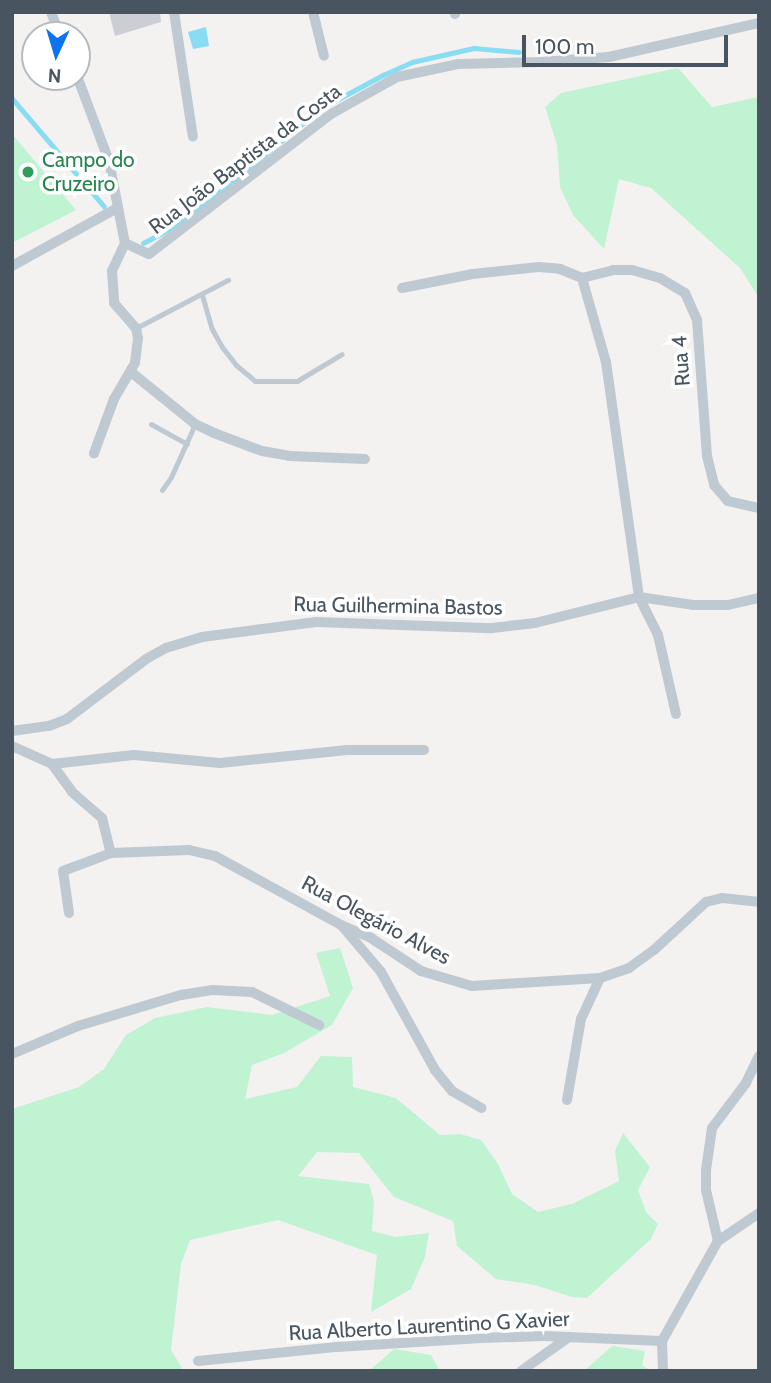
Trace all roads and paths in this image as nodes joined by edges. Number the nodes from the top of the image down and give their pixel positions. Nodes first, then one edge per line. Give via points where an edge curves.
1 (174, 12) edge
2 (313, 12) edge
3 (759, 23) edge
4 (324, 56) dead end
5 (82, 91) edge
6 (192, 137) dead end
7 (117, 208) junction
8 (125, 243) junction
9 (12, 266) edge
10 (582, 278) junction
11 (228, 280) dead end
12 (402, 288) dead end
13 (202, 295) junction
14 (136, 328) junction
15 (342, 354) dead end
16 (131, 372) junction
17 (151, 424) dead end
18 (195, 424) junction
19 (187, 444) junction
20 (94, 453) dead end
21 (365, 459) dead end
22 (162, 490) dead end
23 (759, 508) edge
24 (639, 597) junction
25 (759, 597) edge
26 (677, 714) dead end
27 (12, 731) edge
28 (12, 747) edge
29 (424, 750) dead end
30 (52, 764) junction
31 (111, 853) junction
32 (759, 902) edge
33 (69, 913) dead end
34 (341, 925) junction
35 (600, 978) junction
36 (319, 1025) dead end
37 (12, 1054) edge
38 (759, 1056) edge
39 (566, 1100) dead end
40 (482, 1108) dead end
41 (759, 1213) edge
42 (718, 1241) junction
43 (569, 1337) junction
44 (662, 1341) junction
45 (198, 1361) dead end
46 (521, 1371) edge
47 (663, 1371) edge

1 - 6 street
2 - 4 street
3 - 8 street, Rua João Baptista da Costa via 609,57 458,64 397,78 331,114 149,254
5 - 7 street via 108,161
7 - 8 street
7 - 9 street
8 - 14 street via 111,285 114,303
10 - 12 street via 539,267
10 - 23 street, Rua 4 via 632,270 660,278 685,293 697,320 707,456 714,485 728,500
10 - 24 street via 607,362
11 - 13 lane
13 - 14 lane
13 - 15 lane via 222,346 236,365 256,380 297,381
14 - 16 street via 138,350
16 - 18 street
16 - 20 street via 114,399
17 - 19 lane
18 - 19 lane
18 - 21 street via 262,451 319,459
19 - 22 lane
24 - 25 street via 694,605 728,605
24 - 26 street via 659,635
24 - 27 street, Rua Guilhermina Bastos via 516,626 316,622 202,637 146,659 67,719
28 - 30 street
29 - 30 street via 347,750 220,763 134,755
30 - 31 street via 72,792 102,818
31 - 33 street, Rua Olegário Alves via 63,871
31 - 34 street, Rua Olegário Alves via 189,850 215,856
32 - 35 street, Rua Olegário Alves via 722,898 706,902 629,968
34 - 35 street, Rua Olegário Alves via 371,937 421,971 472,986
34 - 40 street via 381,972 435,1070 452,1091
35 - 39 street via 581,1019
36 - 37 street via 273,1000 232,989 181,995 78,1026
38 - 42 street via 746,1083 712,1128 706,1190
41 - 42 street
42 - 44 street
43 - 44 street, Rua Alberto Laurentino G Xavier
43 - 45 street, Rua Alberto Laurentino G Xavier via 350,1346
43 - 46 street
44 - 47 street

